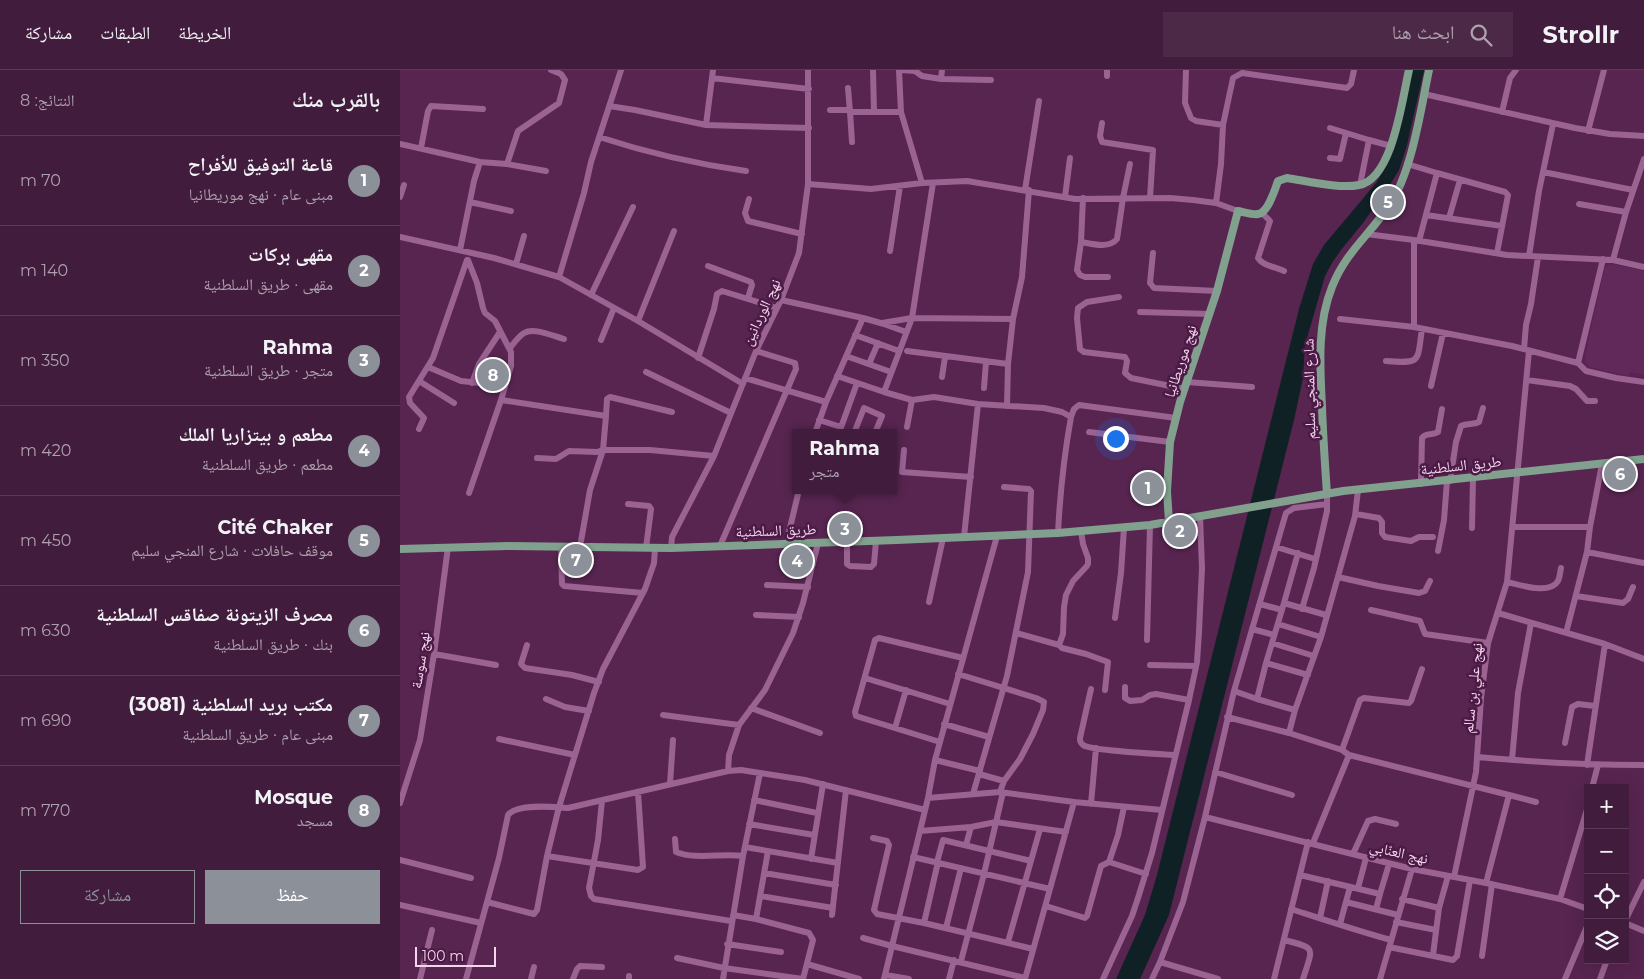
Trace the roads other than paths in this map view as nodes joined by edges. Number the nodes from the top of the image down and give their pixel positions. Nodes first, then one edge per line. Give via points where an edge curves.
1 (551, 70) edge
2 (621, 70) edge
3 (713, 70) edge
4 (808, 70) edge
5 (873, 70) edge
6 (901, 70) edge
7 (942, 70) edge
8 (1186, 70) edge
9 (1354, 70) edge
10 (1409, 70) edge
11 (1429, 70) edge
12 (1516, 70) edge
13 (1604, 70) edge
14 (712, 78) junction
15 (941, 79) junction
16 (991, 80) dead end
17 (848, 88) dead end
18 (809, 89) junction
19 (1424, 94) junction
20 (1039, 101) dead end
21 (610, 106) junction
22 (482, 109) dead end
23 (830, 110) dead end
24 (850, 111) junction
25 (874, 112) junction
26 (901, 112) junction
27 (1502, 112) junction
28 (1102, 123) dead end
29 (1553, 124) junction
30 (706, 125) junction
31 (1223, 125) junction
32 (809, 128) junction
33 (1330, 128) dead end
34 (1588, 131) junction
35 (1346, 133) junction
36 (1644, 136) edge
37 (599, 137) junction
38 (1369, 140) junction
39 (852, 142) dead end
40 (400, 144) edge
41 (1391, 146) junction
42 (421, 148) junction
43 (1070, 158) dead end
44 (1330, 158) dead end
45 (480, 162) junction
46 (1643, 163) edge
47 (507, 164) junction
48 (1130, 164) dead end
49 (1407, 164) junction
50 (546, 170) dead end
51 (746, 172) dead end
52 (1543, 172) junction
53 (1437, 173) junction
54 (1460, 180) junction
55 (922, 183) junction
56 (933, 183) junction
57 (404, 184) dead end
58 (808, 184) junction
59 (1360, 185) junction
60 (900, 186) junction
61 (1027, 190) junction
62 (1633, 190) junction
63 (400, 197) edge
64 (1066, 197) junction
65 (1083, 198) junction
66 (1123, 198) junction
67 (1150, 198) junction
68 (749, 199) dead end
69 (470, 202) junction
70 (1216, 203) junction
71 (1579, 204) dead end
72 (633, 207) dead end
73 (511, 211) dead end
74 (1238, 211) junction
75 (1626, 212) junction
76 (1262, 213) junction
77 (1426, 215) junction
78 (1449, 218) junction
79 (1502, 226) junction
80 (674, 231) dead end
81 (802, 234) junction
82 (1366, 234) junction
83 (524, 236) dead end
84 (400, 237) edge
85 (1417, 241) junction
86 (1081, 242) junction
87 (460, 250) junction
88 (890, 251) dead end
89 (470, 253) junction
90 (1153, 253) dead end
91 (1497, 253) junction
92 (1529, 256) junction
93 (1538, 257) junction
94 (1603, 259) junction
95 (468, 260) junction
96 (1613, 260) junction
97 (516, 264) junction
98 (708, 266) dead end
99 (1644, 267) edge
100 (1284, 271) dead end
101 (559, 277) junction
102 (1108, 277) dead end
103 (1217, 291) junction
104 (592, 295) junction
105 (1119, 297) dead end
106 (748, 298) junction
107 (780, 300) junction
108 (614, 308) junction
109 (777, 308) junction
110 (1140, 312) dead end
111 (1210, 314) junction
112 (862, 318) junction
113 (912, 318) junction
114 (1013, 319) junction
115 (1340, 319) dead end
116 (638, 321) junction
117 (882, 323) junction
118 (1414, 327) junction
119 (1422, 329) junction
120 (500, 332) junction
121 (906, 332) junction
122 (1443, 333) junction
123 (855, 335) junction
124 (564, 339) dead end
125 (601, 340) dead end
126 (878, 343) junction
127 (510, 348) junction
128 (1527, 350) junction
129 (756, 351) junction
130 (899, 351) junction
131 (907, 351) dead end
132 (846, 356) junction
133 (945, 357) junction
134 (698, 358) junction
135 (1386, 361) dead end
136 (986, 362) junction
137 (1578, 363) junction
138 (869, 364) junction
139 (1008, 364) junction
140 (428, 367) junction
141 (646, 372) dead end
142 (891, 372) junction
143 (837, 376) junction
144 (942, 377) dead end
145 (1527, 380) junction
146 (419, 381) junction
147 (744, 381) junction
148 (1644, 382) edge
149 (472, 383) junction
150 (857, 383) junction
151 (1186, 385) junction
152 (1431, 386) dead end
153 (1252, 387) dead end
154 (984, 388) dead end
155 (504, 389) junction
156 (786, 390) junction
157 (884, 392) junction
158 (501, 400) junction
159 (912, 400) junction
160 (1595, 401) dead end
161 (826, 402) junction
162 (454, 404) dead end
163 (978, 404) junction
164 (1007, 406) junction
165 (1482, 408) dead end
166 (1442, 409) dead end
167 (672, 412) dead end
168 (731, 413) junction
169 (606, 416) junction
170 (1071, 417) junction
171 (1176, 418) junction
172 (819, 420) junction
173 (907, 426) dead end
174 (419, 429) dead end
175 (816, 429) edge
176 (838, 429) edge
177 (840, 429) edge
178 (856, 429) edge
179 (877, 429) edge
180 (1090, 432) dead end
181 (1170, 442) junction
182 (603, 450) junction
183 (904, 450) dead end
184 (714, 456) junction
185 (537, 458) dead end
186 (1644, 459) edge
187 (1602, 464) junction
188 (1518, 473) junction
189 (971, 477) junction
190 (1473, 478) junction
191 (1448, 481) junction
192 (1421, 484) junction
193 (1004, 487) dead end
194 (1358, 490) junction
195 (469, 494) dead end
196 (799, 494) edge
197 (1326, 494) junction
198 (628, 504) dead end
199 (1327, 504) junction
200 (1356, 514) junction
201 (1200, 516) junction
202 (1170, 522) junction
203 (1150, 525) junction
204 (1590, 526) junction
205 (1513, 527) junction
206 (1124, 528) junction
207 (1472, 528) dead end
208 (1081, 531) junction
209 (1058, 533) junction
210 (1030, 534) junction
211 (998, 536) junction
212 (1433, 537) dead end
213 (943, 538) junction
214 (964, 538) junction
215 (876, 541) junction
216 (847, 542) junction
217 (818, 543) junction
218 (788, 544) junction
219 (720, 546) junction
220 (448, 547) junction
221 (561, 547) junction
222 (580, 547) junction
223 (1276, 547) junction
224 (646, 548) junction
225 (655, 548) junction
226 (671, 548) junction
227 (400, 549) edge
228 (1438, 551) dead end
229 (1588, 552) junction
230 (1298, 553) junction
231 (787, 555) dead end
232 (1315, 558) junction
233 (1644, 563) edge
234 (813, 564) junction
235 (1561, 568) dead end
236 (1338, 577) junction
237 (1430, 581) dead end
238 (1507, 582) junction
239 (766, 585) dead end
240 (808, 587) junction
241 (1633, 587) dead end
242 (643, 593) junction
243 (1576, 596) junction
244 (929, 602) dead end
245 (1260, 604) junction
246 (1283, 606) junction
247 (1302, 608) junction
248 (1371, 610) dead end
249 (1498, 613) junction
250 (756, 615) dead end
251 (1326, 615) junction
252 (799, 617) junction
253 (1115, 618) dead end
254 (1531, 623) junction
255 (1278, 624) junction
256 (1252, 629) junction
257 (1016, 633) junction
258 (1566, 633) junction
259 (1274, 635) junction
260 (1321, 637) junction
261 (1147, 640) dead end
262 (1272, 643) junction
263 (1488, 643) junction
264 (1059, 644) junction
265 (1605, 644) junction
266 (527, 645) dead end
267 (434, 654) junction
268 (1314, 656) junction
269 (963, 658) junction
270 (1644, 659) edge
271 (1266, 663) junction
272 (496, 665) dead end
273 (1150, 665) dead end
274 (1196, 666) junction
275 (1422, 669) dead end
276 (958, 674) junction
277 (1308, 675) junction
278 (865, 678) junction
279 (598, 682) junction
280 (1004, 687) junction
281 (1125, 687) dead end
282 (1091, 689) dead end
283 (906, 690) junction
284 (1105, 690) dead end
285 (1234, 691) junction
286 (546, 699) dead end
287 (1190, 700) junction
288 (1257, 700) junction
289 (950, 704) junction
290 (1595, 706) junction
291 (751, 708) junction
292 (1295, 710) junction
293 (589, 711) junction
294 (664, 715) dead end
295 (1228, 717) junction
296 (944, 724) junction
297 (739, 725) junction
298 (895, 728) junction
299 (820, 733) dead end
300 (1289, 733) junction
301 (989, 737) junction
302 (499, 740) dead end
303 (673, 740) dead end
304 (940, 742) junction
305 (1565, 744) dead end
306 (1096, 748) junction
307 (1342, 750) junction
308 (1350, 754) junction
309 (575, 755) junction
310 (1175, 755) junction
311 (1477, 757) junction
312 (935, 760) junction
313 (1512, 760) junction
314 (1587, 765) junction
315 (1598, 765) junction
316 (1644, 765) edge
317 (728, 771) junction
318 (979, 772) junction
319 (1215, 772) junction
320 (760, 773) junction
321 (1004, 781) junction
322 (670, 784) junction
323 (823, 784) junction
324 (1593, 784) edge
325 (1473, 787) junction
326 (846, 790) junction
327 (638, 792) junction
328 (1001, 792) junction
329 (973, 794) junction
330 (1292, 795) dead end
331 (1509, 795) junction
332 (928, 798) junction
333 (754, 800) junction
334 (602, 801) junction
335 (1074, 802) junction
336 (1536, 802) dead end
337 (400, 803) edge
338 (1090, 804) junction
339 (559, 807) junction
340 (1124, 807) junction
341 (925, 810) junction
342 (1162, 810) junction
343 (817, 812) junction
344 (1205, 817) junction
345 (1584, 819) edge
346 (996, 822) junction
347 (749, 824) junction
348 (1396, 824) dead end
349 (971, 827) junction
350 (1040, 829) junction
351 (942, 830) junction
352 (920, 831) junction
353 (1066, 832) junction
354 (814, 835) junction
355 (873, 838) dead end
356 (675, 839) dead end
357 (943, 840) junction
358 (1311, 843) junction
359 (966, 845) junction
360 (745, 847) junction
361 (988, 850) junction
362 (768, 851) junction
363 (1353, 854) junction
364 (547, 856) junction
365 (743, 856) junction
366 (914, 857) junction
367 (811, 858) junction
368 (1366, 858) junction
369 (400, 860) edge
370 (1031, 861) junction
371 (938, 862) junction
372 (1109, 862) junction
373 (594, 863) junction
374 (838, 863) junction
375 (1389, 864) junction
376 (961, 868) junction
377 (1412, 869) junction
378 (764, 873) junction
379 (984, 874) junction
380 (1146, 874) junction
381 (1300, 875) junction
382 (1451, 877) junction
383 (471, 878) dead end
384 (1470, 880) junction
385 (1328, 881) junction
386 (1644, 882) edge
387 (1025, 884) junction
388 (1489, 884) junction
389 (836, 885) junction
390 (1350, 887) junction
391 (1358, 888) junction
392 (1050, 889) junction
393 (1380, 894) junction
394 (760, 896) junction
395 (1402, 899) junction
396 (1560, 899) junction
397 (487, 902) junction
398 (1346, 902) junction
399 (400, 905) edge
400 (1046, 906) junction
401 (1584, 907) edge
402 (1439, 908) junction
403 (1376, 909) junction
404 (1291, 910) junction
405 (899, 917) junction
406 (732, 918) junction
407 (1320, 918) junction
408 (1397, 918) junction
409 (1626, 919) edge
410 (756, 920) junction
411 (481, 923) junction
412 (924, 923) junction
413 (1340, 924) junction
414 (1629, 924) edge
415 (946, 928) junction
416 (432, 930) dead end
417 (1436, 930) junction
418 (1644, 930) edge
419 (968, 934) junction
420 (1584, 934) edge
421 (863, 938) dead end
422 (1284, 940) junction
423 (1391, 940) junction
424 (1008, 942) junction
425 (728, 944) junction
426 (892, 946) junction
427 (1389, 947) junction
428 (1034, 949) junction
429 (782, 952) dead end
430 (1433, 955) junction
431 (1482, 956) dead end
432 (677, 958) dead end
433 (957, 961) junction
434 (1160, 962) junction
435 (807, 964) junction
436 (1606, 964) edge
437 (534, 967) dead end
438 (602, 967) dead end
439 (724, 968) junction
440 (844, 977) edge
441 (885, 977) edge
442 (1025, 978) edge
443 (420, 979) edge
444 (466, 979) edge
445 (531, 979) edge
446 (573, 979) edge
447 (723, 979) edge
448 (803, 979) edge
449 (859, 979) edge
450 (909, 979) edge
451 (949, 979) edge
452 (1102, 979) edge
453 (1152, 979) edge
454 (1218, 979) edge
455 (1274, 979) edge
456 (1303, 979) edge
457 (1380, 979) edge
458 (1565, 979) edge
459 (1600, 979) edge

1 - 47 street via 561,74 565,80 560,100 518,131
2 - 21 street
3 - 14 street
4 - 18 street, نهج الوردانين
5 - 25 street
6 - 15 street
6 - 26 street
7 - 15 street
8 - 31 street via 1185,103 1190,118
9 - 31 street via 1351,84 1346,88 1242,73 1233,78
10 - 41 main road
11 - 19 main road, شارع المنجي سليم
12 - 27 street via 1510,78
13 - 34 street
14 - 18 street
14 - 30 street
15 - 16 street
17 - 24 street
18 - 32 street, نهج الوردانين
19 - 27 street
19 - 49 main road, شارع المنجي سليم
20 - 61 street
21 - 30 street
21 - 37 street
22 - 42 street via 431,106
23 - 24 street
24 - 25 street
24 - 39 street
25 - 26 street
26 - 55 street
27 - 29 street
28 - 67 street via 1102,142 1153,150
29 - 34 street
29 - 52 street
30 - 32 street
31 - 70 street
32 - 58 street, نهج الوردانين
33 - 35 street
34 - 36 street
35 - 38 street
35 - 44 street via 1340,159
37 - 51 street via 636,149
37 - 101 street
38 - 41 street
38 - 59 street
40 - 42 street
41 - 59 main road via 1379,172 1368,183
42 - 45 street
43 - 64 street
45 - 47 street
45 - 69 street
46 - 62 street
47 - 50 street
48 - 66 street
49 - 53 street
49 - 82 main road, شارع المنجي سليم via 1392,202
52 - 62 street
52 - 92 street
53 - 54 street
53 - 77 street
54 - 78 street
54 - 79 street via 1508,195
55 - 56 street
55 - 60 street
56 - 61 street via 967,181
56 - 113 street
57 - 63 street
58 - 60 street via 862,189
58 - 81 street, نهج الوردانين
59 - 76 main road via 1282,179
60 - 88 street
61 - 64 street
61 - 114 street via 1022,277
62 - 75 street
64 - 65 street
65 - 66 street
65 - 86 street
66 - 67 street
66 - 86 street via 1115,242 1107,245
67 - 70 street
68 - 81 street via 745,213 748,221
69 - 73 street
69 - 87 street
70 - 74 street
71 - 75 street
72 - 104 street
74 - 76 main road
74 - 103 main road, نهج موريطانيا
75 - 96 street
76 - 100 street via 1270,222 1259,261
77 - 78 street
77 - 85 street
78 - 79 street
79 - 91 street
80 - 116 street
81 - 107 street, نهج الوردانين via 799,253
82 - 85 street
82 - 197 main road, شارع المنجي سليم via 1342,265 1325,311 1320,366
83 - 97 street
84 - 87 street
85 - 91 street
85 - 118 street
86 - 102 street via 1077,270 1080,275
87 - 89 street
89 - 95 street
89 - 97 street
90 - 103 street via 1150,283 1154,288
91 - 92 street
92 - 93 street
93 - 94 street
93 - 128 street, نهج علي بن سالم via 1526,325
94 - 96 street
94 - 137 street
95 - 120 street via 482,308 495,321
95 - 140 street
96 - 99 street
97 - 101 street
98 - 106 street via 751,282
101 - 104 street
103 - 111 main road, نهج موريطانيا
104 - 108 street
105 - 151 street via 1086,302 1078,308 1080,349 1125,358 1125,373 1131,378
106 - 109 street
106 - 134 street via 722,291 717,294
107 - 109 street, نهج الوردانين
107 - 112 street
108 - 116 street
108 - 125 street
109 - 129 street, نهج الوردانين
110 - 111 street
111 - 151 main road, نهج موريطانيا
112 - 117 street
112 - 123 street
113 - 114 street
113 - 117 street
113 - 121 street
114 - 139 street
115 - 118 street
116 - 134 street
117 - 121 street
118 - 119 street
119 - 122 street
119 - 135 street via 1415,360 1408,363
120 - 127 street
120 - 149 street via 479,364
121 - 130 street
122 - 128 street
122 - 152 street
123 - 126 street
123 - 132 street
124 - 127 street via 528,332
126 - 130 street
126 - 138 street
127 - 155 street via 511,366
128 - 137 street
128 - 145 street, نهج علي بن سالم
129 - 147 street, نهج الوردانين
129 - 156 street via 795,363 796,369
130 - 142 street
131 - 133 street
132 - 138 street
132 - 143 street
133 - 136 street
133 - 144 street
134 - 147 street
136 - 139 street
136 - 154 street
137 - 148 street via 1586,370
138 - 142 street
139 - 164 street
140 - 146 street
140 - 149 street
141 - 168 street
142 - 157 street
143 - 150 street
143 - 161 street
145 - 160 street via 1570,386 1587,401
145 - 188 street, نهج علي بن سالم
146 - 162 street
146 - 174 street via 408,399 424,418
147 - 156 street
147 - 168 street, نهج الوردانين
149 - 155 street
150 - 157 street
150 - 177 street
151 - 153 street
151 - 171 main road, نهج موريطانيا
155 - 158 street
156 - 161 street
156 - 219 street
157 - 159 street
158 - 169 street
158 - 195 street
159 - 163 street via 934,397
159 - 173 street
161 - 172 street
163 - 164 street
163 - 189 street
164 - 170 street via 1044,408
165 - 191 street via 1480,422 1461,426
166 - 192 street via 1438,432 1422,438
167 - 169 street via 610,397 607,399
168 - 184 street, نهج الوردانين
169 - 182 street
170 - 171 street via 1079,405
170 - 209 street via 1064,457
171 - 181 main road, نهج موريطانيا
172 - 175 street
172 - 176 street
178 - 179 street via 864,408 882,416
180 - 181 street
181 - 202 main road, نهج موريطانيا via 1167,491
182 - 184 street via 650,450
182 - 185 street via 570,451 556,459
182 - 222 street via 590,490
183 - 189 street via 902,472
184 - 226 street, نهج الوردانين via 672,537
186 - 187 main road, طريق السلطنية
187 - 188 main road, طريق السلطنية
187 - 204 street
188 - 190 main road, طريق السلطنية
188 - 205 street, نهج علي بن سالم
189 - 214 street
190 - 191 main road, طريق السلطنية
190 - 207 street
191 - 192 main road, طريق السلطنية
191 - 228 street
192 - 194 main road, طريق السلطنية
193 - 210 street via 1030,489
194 - 197 main road, طريق السلطنية
194 - 200 street
196 - 218 street
197 - 199 street
197 - 201 main road, طريق السلطنية
198 - 224 street via 649,506 651,509
199 - 223 street via 1286,513
199 - 232 street
200 - 212 street via 1379,518 1385,537 1411,541 1419,537
200 - 236 street
201 - 202 main road, طريق السلطنية
201 - 274 street via 1202,568
202 - 203 main road, طريق السلطنية
203 - 206 main road, طريق السلطنية
203 - 261 street
204 - 205 street
204 - 229 street
205 - 238 street, نهج علي بن سالم
206 - 208 main road, طريق السلطنية
206 - 253 street
208 - 209 main road, طريق السلطنية
208 - 264 street via 1088,564 1073,580 1066,595 1063,634
209 - 210 main road, طريق السلطنية
210 - 211 main road, طريق السلطنية
210 - 257 street via 1028,572
211 - 214 main road, طريق السلطنية
211 - 269 street
213 - 214 main road, طريق السلطنية
213 - 215 main road, طريق السلطنية
213 - 244 street
215 - 216 main road, طريق السلطنية
215 - 216 street via 871,567 847,564
216 - 217 main road, طريق السلطنية
217 - 218 main road, طريق السلطنية
217 - 234 street
218 - 219 main road, طريق السلطنية
219 - 226 main road, طريق السلطنية
220 - 221 main road, طريق السلطنية
220 - 227 main road, طريق السلطنية
220 - 267 street, نهج سوسة
221 - 222 main road, طريق السلطنية
221 - 242 street via 564,586
222 - 224 main road, طريق السلطنية
223 - 230 street
223 - 245 street
224 - 225 main road, طريق السلطنية
225 - 226 main road, طريق السلطنية
225 - 242 street via 654,562
229 - 233 street
229 - 243 street
230 - 232 street
230 - 246 street
231 - 234 street via 800,556 808,564
232 - 247 street
234 - 240 street
235 - 238 street via 1559,580 1542,589
236 - 237 street via 1419,593 1425,591
236 - 251 street
238 - 249 street, نهج علي بن سالم
239 - 240 street
240 - 252 street
241 - 243 street via 1623,603
242 - 279 street
243 - 258 street
245 - 246 street
245 - 256 street
246 - 247 street
246 - 255 street
247 - 251 street
248 - 263 street via 1420,621 1425,634
249 - 254 street
249 - 263 street, نهج علي بن سالم
250 - 252 street
251 - 260 street
252 - 291 street via 770,680
254 - 258 street
254 - 313 street via 1518,693
255 - 259 street
255 - 260 street
256 - 259 street
256 - 285 street
257 - 264 street
257 - 280 street
258 - 265 street
259 - 262 street
260 - 268 street
262 - 268 street
262 - 271 street
263 - 311 street, نهج علي بن سالم
264 - 284 street via 1062,648 1108,662
265 - 270 street
265 - 290 street
266 - 279 street via 521,664 525,668
267 - 272 street
267 - 337 street, نهج سوسة via 420,740
268 - 277 street
269 - 276 street
269 - 278 street via 879,638 874,640
271 - 277 street
271 - 288 street
273 - 274 street
274 - 287 street
275 - 307 street via 1409,703 1360,700
276 - 280 street
276 - 289 street
277 - 292 street
278 - 283 street
278 - 298 street via 856,716
279 - 293 street
280 - 301 street
280 - 321 street via 1042,700 1044,705 1020,759
281 - 287 street via 1125,698 1130,701 1144,700 1156,694
282 - 306 street via 1080,741
283 - 289 street
283 - 298 street
285 - 288 street
285 - 295 street
286 - 293 street
287 - 310 street
288 - 292 street
289 - 296 street
290 - 305 street via 1578,704 1572,707
290 - 314 street
291 - 297 street
291 - 299 street
292 - 300 street
293 - 309 street
294 - 297 street
295 - 300 street
295 - 319 street
296 - 301 street
296 - 304 street
297 - 317 street
298 - 304 street
300 - 307 street
301 - 318 street
302 - 309 street
303 - 322 street
304 - 312 street
306 - 310 street
306 - 338 street
307 - 308 street
308 - 325 street
308 - 358 street
309 - 339 street
310 - 342 street
311 - 313 street
311 - 325 street, نهج علي بن سالم
312 - 318 street
312 - 332 street
313 - 314 street
314 - 315 street
315 - 316 street
315 - 324 street
317 - 320 street
317 - 322 street
318 - 321 street
318 - 329 street
319 - 330 street
319 - 344 street
320 - 323 street
320 - 333 street
321 - 328 street
322 - 327 street
323 - 326 street
323 - 343 street
325 - 331 street
325 - 382 street, نهج علي بن سالم
326 - 341 street
326 - 374 street
327 - 334 street
327 - 373 street via 643,867 638,870
328 - 329 street
328 - 335 street
328 - 346 street
329 - 332 street
331 - 336 street
331 - 388 street
332 - 341 street
333 - 343 street
333 - 347 street
334 - 339 street
334 - 373 street
335 - 338 street
335 - 353 street
338 - 340 street
339 - 364 street
339 - 397 street via 518,808 508,815
340 - 342 street
340 - 372 street
341 - 352 street
342 - 380 street
343 - 354 street
344 - 358 street, نهج العنّابي
344 - 434 street via 1183,902
345 - 396 street
346 - 349 street
346 - 350 street
346 - 361 street
347 - 354 street
347 - 360 street
348 - 363 street via 1375,818 1368,821
349 - 351 street
349 - 359 street
350 - 353 street
350 - 370 street
351 - 352 street
351 - 357 street
352 - 366 street
353 - 392 street
354 - 367 street
355 - 405 street via 887,841 890,845 874,911
356 - 365 street via 676,852 682,854
357 - 359 street
357 - 371 street
358 - 363 street, نهج العنّابي
358 - 381 street
359 - 361 street
360 - 362 street
360 - 365 street
361 - 370 street
361 - 379 street
362 - 367 street
362 - 378 street
363 - 368 street, نهج العنّابي
364 - 373 street
364 - 397 street via 534,914
365 - 406 street
366 - 371 street
366 - 405 street
367 - 374 street
368 - 375 street, نهج العنّابي
368 - 391 street
369 - 383 street
370 - 387 street
371 - 376 street
371 - 412 street
372 - 380 street
372 - 400 street via 1100,866 1085,918
373 - 406 street via 589,888 594,899
374 - 389 street
375 - 377 street, نهج العنّابي
375 - 393 street
376 - 379 street
376 - 415 street
377 - 382 street, نهج العنّابي
377 - 395 street
378 - 389 street
378 - 394 street
379 - 387 street
379 - 419 street
380 - 452 street via 1132,916
381 - 385 street
381 - 404 street
382 - 384 street, نهج العنّابي
382 - 402 street, نهج علي بن سالم
384 - 388 street, نهج العنّابي
384 - 430 street via 1457,956 1454,960
385 - 390 street
385 - 407 street
386 - 409 street
387 - 392 street
387 - 424 street
388 - 396 street, نهج العنّابي
388 - 431 street
389 - 394 street via 832,911
390 - 391 street
390 - 398 street
391 - 393 street
392 - 400 street
393 - 403 street
394 - 410 street
395 - 402 street
395 - 408 street
396 - 401 street, نهج العنّابي
397 - 411 street
398 - 403 street
398 - 413 street
399 - 411 street
400 - 428 street
402 - 417 street, نهج علي بن سالم
403 - 408 street
404 - 407 street
404 - 422 street
405 - 412 street
405 - 426 street
406 - 410 street
406 - 425 street
407 - 413 street
408 - 417 street
408 - 423 street
410 - 435 street via 809,933 813,940
411 - 444 street
412 - 415 street
413 - 423 street
414 - 418 street
415 - 419 street
416 - 443 street
417 - 430 street, نهج علي بن سالم
419 - 424 street
419 - 433 street
420 - 458 street
421 - 426 street
422 - 455 street
422 - 456 street via 1310,949
423 - 427 street
424 - 428 street
425 - 429 street
425 - 439 street
426 - 433 street
426 - 441 street
427 - 430 street
427 - 457 street
428 - 442 street
432 - 439 street
433 - 442 street
433 - 451 street
434 - 453 street
434 - 454 street
435 - 440 street
435 - 448 street
436 - 459 street
437 - 445 street
438 - 446 street via 580,966
439 - 447 street
439 - 448 street
440 - 449 street
441 - 450 street

